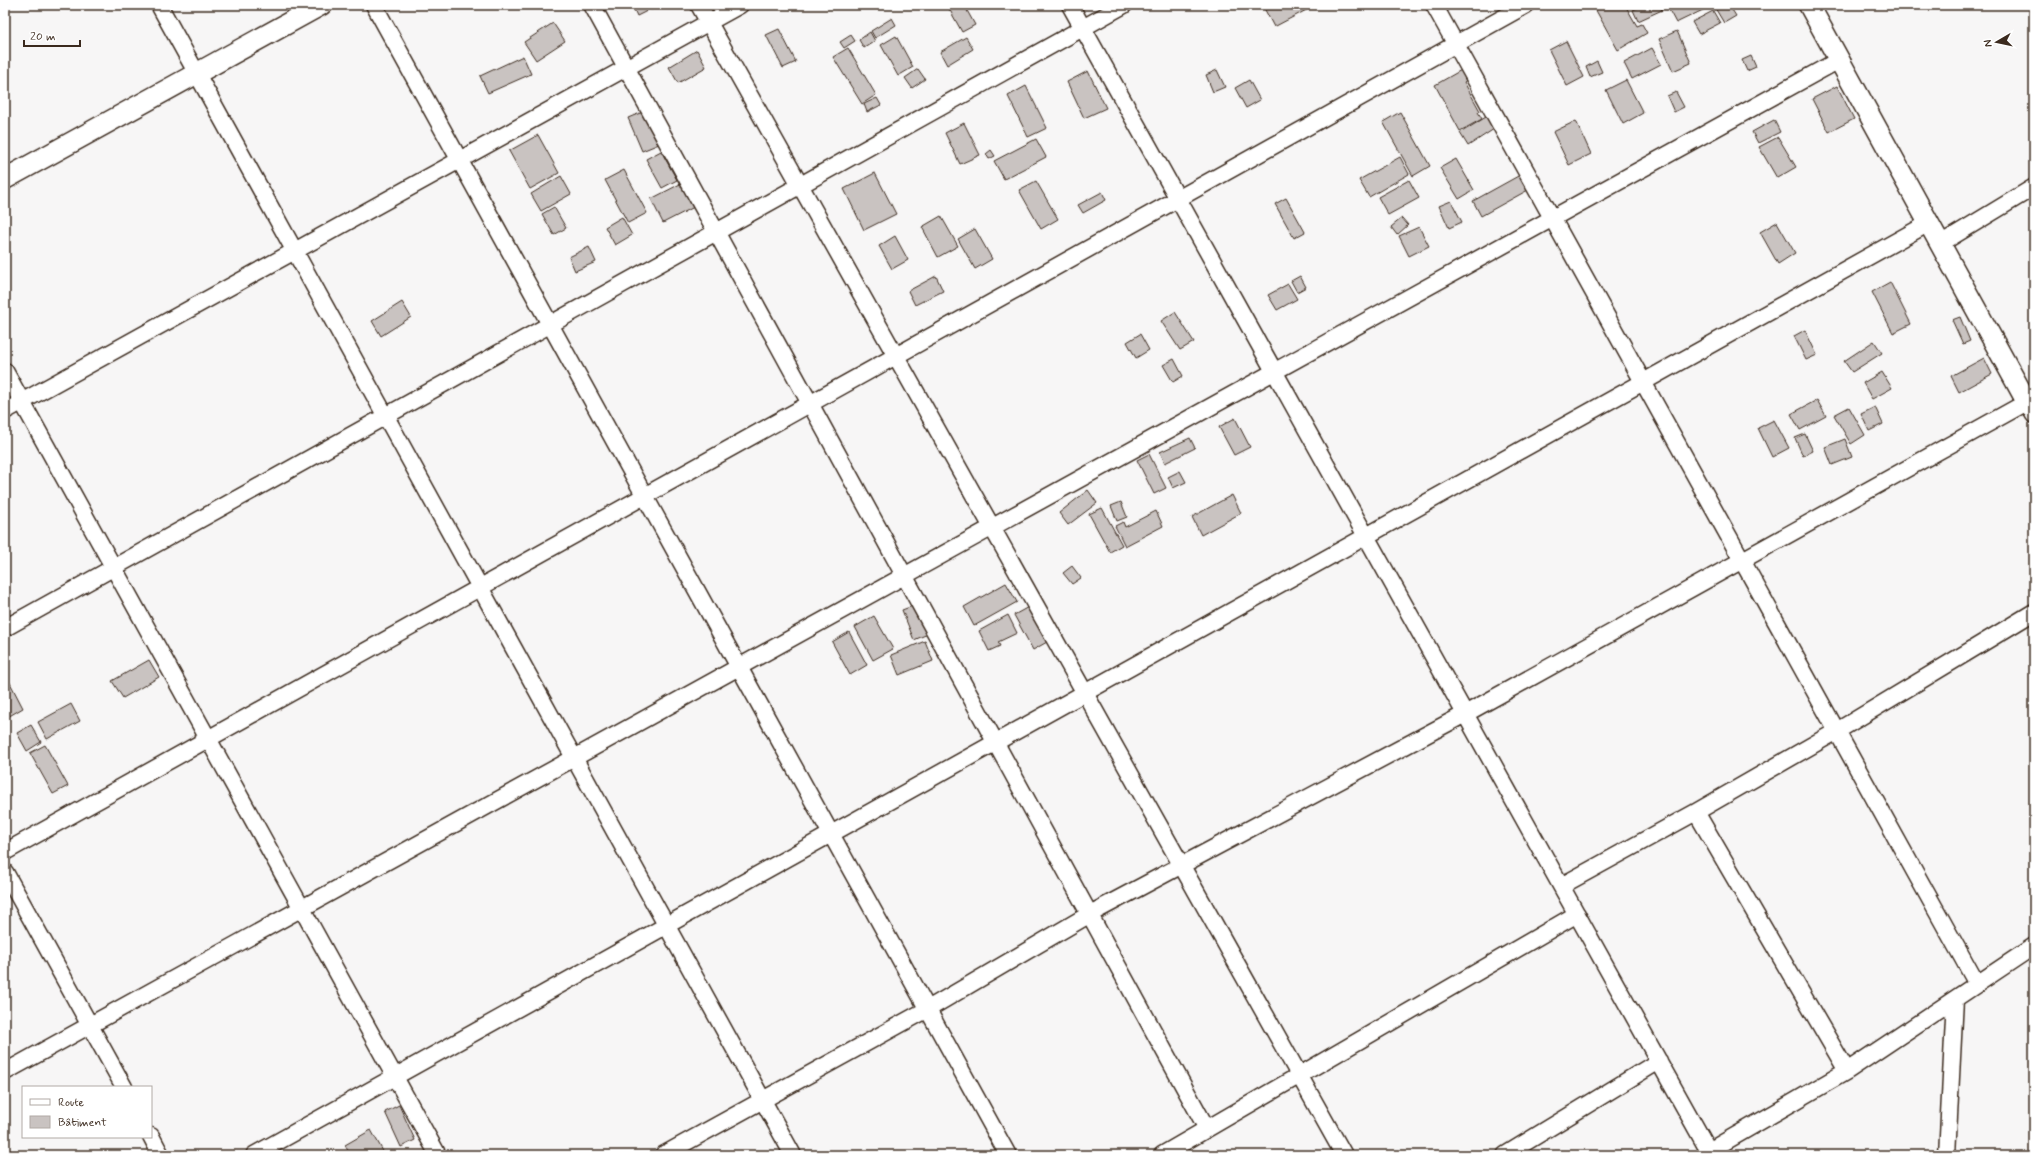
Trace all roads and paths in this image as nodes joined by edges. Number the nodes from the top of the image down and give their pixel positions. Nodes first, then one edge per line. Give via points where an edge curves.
1 (159, 5) edge
2 (321, 5) edge
3 (374, 5) edge
4 (592, 5) edge
5 (699, 5) edge
6 (740, 5) edge
7 (1070, 5) edge
8 (1124, 5) edge
9 (1434, 5) edge
10 (1526, 5) edge
11 (1809, 5) edge
12 (709, 22) junction
13 (1083, 28) junction
14 (1456, 44) junction
15 (1839, 60) junction
16 (627, 68) junction
17 (197, 73) junction
18 (460, 160) junction
19 (5, 180) edge
20 (800, 186) junction
21 (2034, 188) edge
22 (1178, 199) junction
23 (1552, 218) junction
24 (1929, 223) junction
25 (716, 232) junction
26 (1940, 244) junction
27 (295, 251) junction
28 (550, 324) junction
29 (896, 356) junction
30 (5, 371) edge
31 (1274, 372) junction
32 (1643, 382) junction
33 (22, 402) junction
34 (810, 404) junction
35 (2032, 405) edge
36 (5, 411) edge
37 (386, 416) junction
38 (645, 496) junction
39 (992, 527) junction
40 (1366, 536) junction
41 (1743, 561) junction
42 (113, 567) junction
43 (904, 576) junction
44 (480, 588) junction
45 (2034, 612) edge
46 (5, 628) edge
47 (739, 667) junction
48 (1085, 693) junction
49 (1465, 714) junction
50 (1837, 731) junction
51 (208, 739) junction
52 (996, 742) junction
53 (574, 758) junction
54 (1696, 812) junction
55 (831, 834) junction
56 (5, 852) edge
57 (1182, 866) junction
58 (5, 872) edge
59 (1561, 886) junction
60 (302, 908) junction
61 (1090, 914) junction
62 (1577, 914) junction
63 (666, 925) junction
64 (2034, 946) edge
65 (1977, 984) junction
66 (1955, 999) junction
67 (928, 1009) junction
68 (90, 1025) junction
69 (1659, 1061) junction
70 (1847, 1071) junction
71 (5, 1072) edge
72 (1300, 1075) junction
73 (395, 1076) junction
74 (123, 1086) edge
75 (763, 1100) junction
76 (1207, 1129) junction
77 (152, 1138) edge
78 (1710, 1153) edge
79 (161, 1155) edge
80 (254, 1155) edge
81 (438, 1155) edge
82 (663, 1155) edge
83 (793, 1155) edge
84 (1008, 1155) edge
85 (1162, 1155) edge
86 (1344, 1155) edge
87 (1505, 1155) edge
88 (1948, 1155) edge

1 - 17 street
2 - 17 street
3 - 18 street
4 - 16 street
5 - 12 street
6 - 12 street
7 - 13 street
8 - 13 street
9 - 14 street
10 - 14 street
11 - 15 street
12 - 16 street
12 - 20 street
13 - 20 street
13 - 22 street
14 - 22 street
14 - 23 street
15 - 23 street
15 - 24 street
16 - 18 street
16 - 25 street
17 - 19 street
17 - 27 street
18 - 27 street
18 - 28 street
20 - 25 street
20 - 29 street
21 - 26 street
22 - 29 street
22 - 31 street
23 - 31 street
23 - 32 street
24 - 26 street
24 - 32 street
25 - 28 street
25 - 34 street
26 - 35 street
27 - 33 street
27 - 37 street
28 - 37 street
28 - 38 street
29 - 34 street
29 - 39 street
30 - 33 street
31 - 39 street
31 - 40 street
32 - 40 street
32 - 41 street
33 - 36 street
33 - 42 street
34 - 38 street
34 - 43 street
35 - 41 street
37 - 42 street
37 - 44 street
38 - 44 street
38 - 47 street
39 - 43 street
39 - 48 street
40 - 48 street
40 - 49 street
41 - 49 street
41 - 50 street
42 - 46 street
42 - 51 street
43 - 47 street
43 - 52 street
44 - 51 street
44 - 53 street
45 - 50 street
47 - 53 street
47 - 55 street
48 - 52 street
48 - 57 street
49 - 57 street
49 - 59 street
50 - 54 street
50 - 65 street
51 - 56 street
51 - 60 street
52 - 55 street
52 - 61 street
53 - 60 street
53 - 63 street
54 - 59 street
54 - 70 street
55 - 63 street
55 - 67 street
57 - 61 street
57 - 72 street
58 - 68 street
59 - 62 street
60 - 68 street
60 - 73 street
61 - 67 street
61 - 76 street
62 - 69 street
62 - 72 street
63 - 73 street
63 - 75 street
64 - 65 street
65 - 66 street
66 - 70 street
66 - 88 street
67 - 75 street
67 - 84 street
68 - 71 street
68 - 74 street
69 - 78 street
69 - 87 street
70 - 78 street
72 - 76 street
72 - 86 street
73 - 80 street
73 - 81 street
75 - 82 street
75 - 83 street
76 - 85 street
77 - 79 street

